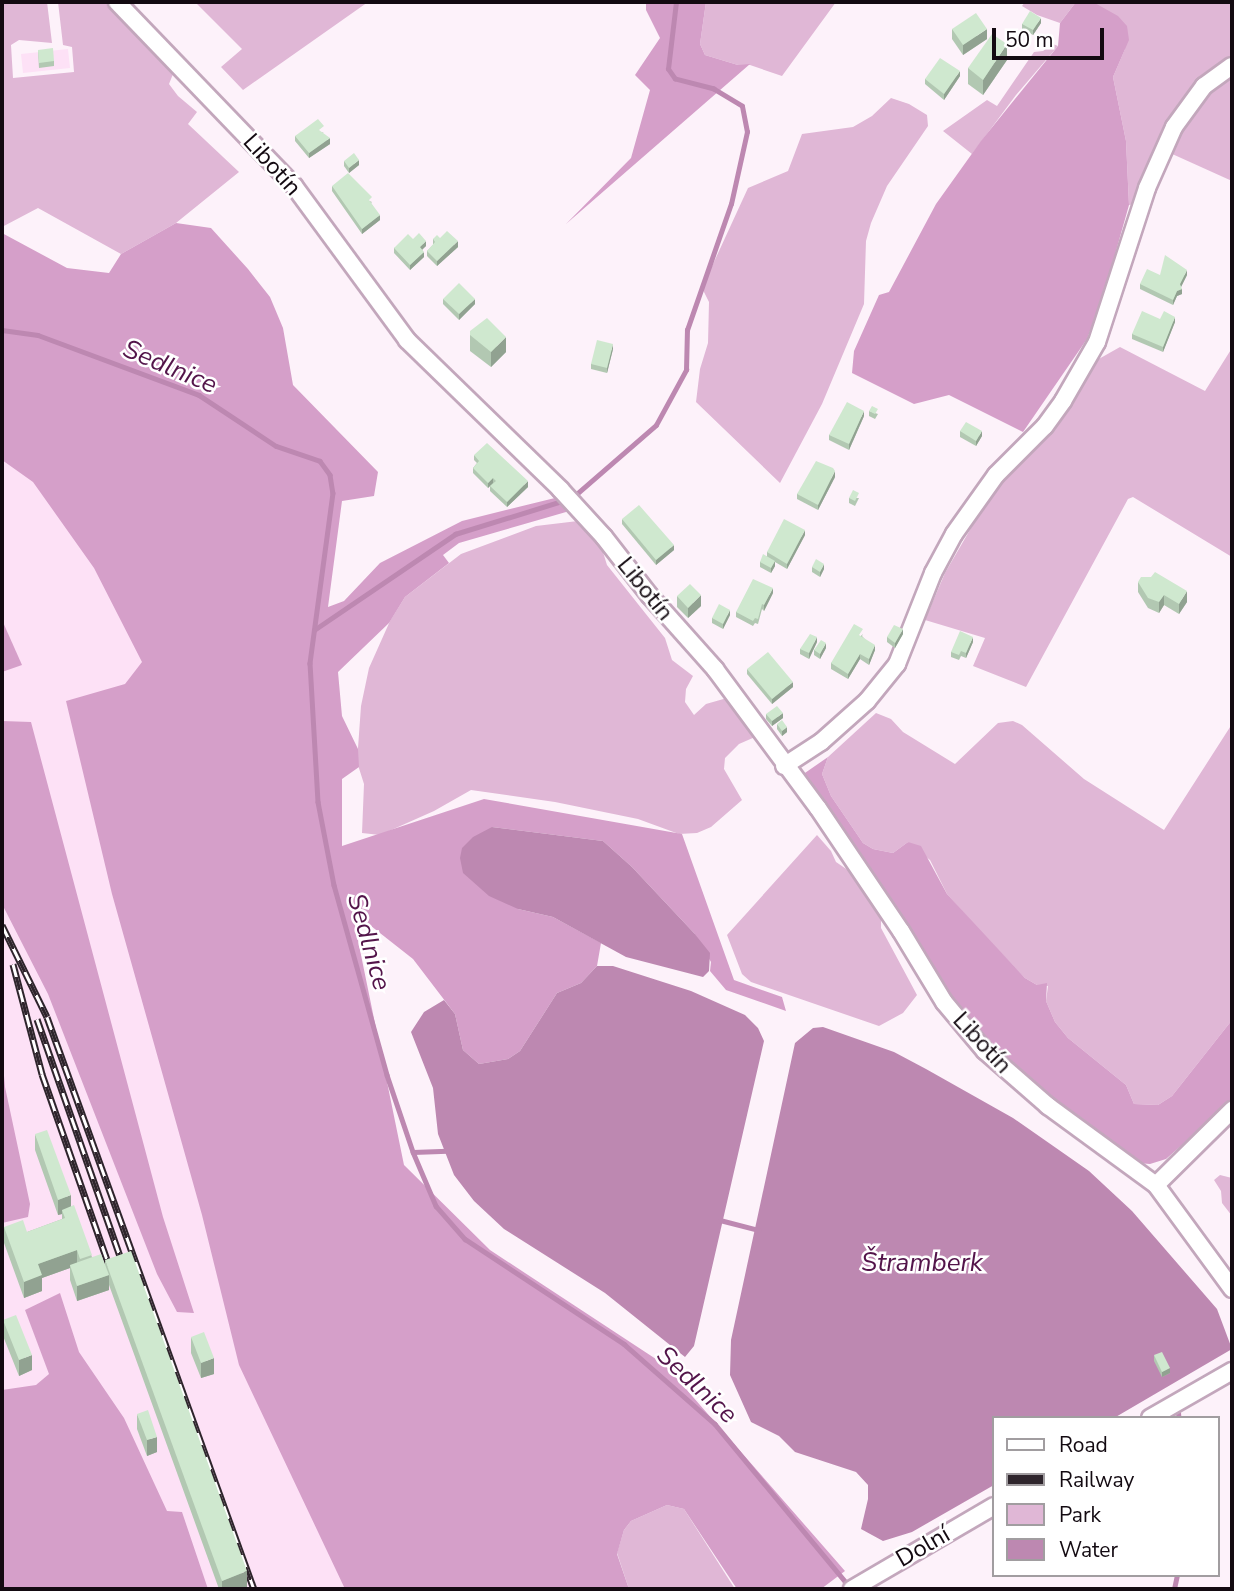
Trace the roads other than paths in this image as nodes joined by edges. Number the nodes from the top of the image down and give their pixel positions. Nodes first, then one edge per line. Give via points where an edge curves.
1 (117, 2) edge
2 (1232, 66) edge
3 (784, 766) junction
4 (1232, 1110) edge
5 (1156, 1185) junction
6 (1232, 1289) edge
7 (1232, 1371) edge
8 (1153, 1416) edge
9 (992, 1507) edge
10 (852, 1589) edge

1 - 3 street, Libotín via 294,186 407,340 604,537 715,669
2 - 3 street via 1203,86 1174,127 1147,188 1097,342 1045,426 996,474 954,534 933,573 897,664 867,701 821,742
3 - 5 street, Libotín via 818,808 944,1002 985,1051 1048,1106
4 - 5 street
5 - 6 street, Libotín
7 - 8 street
9 - 10 street, Dolní

